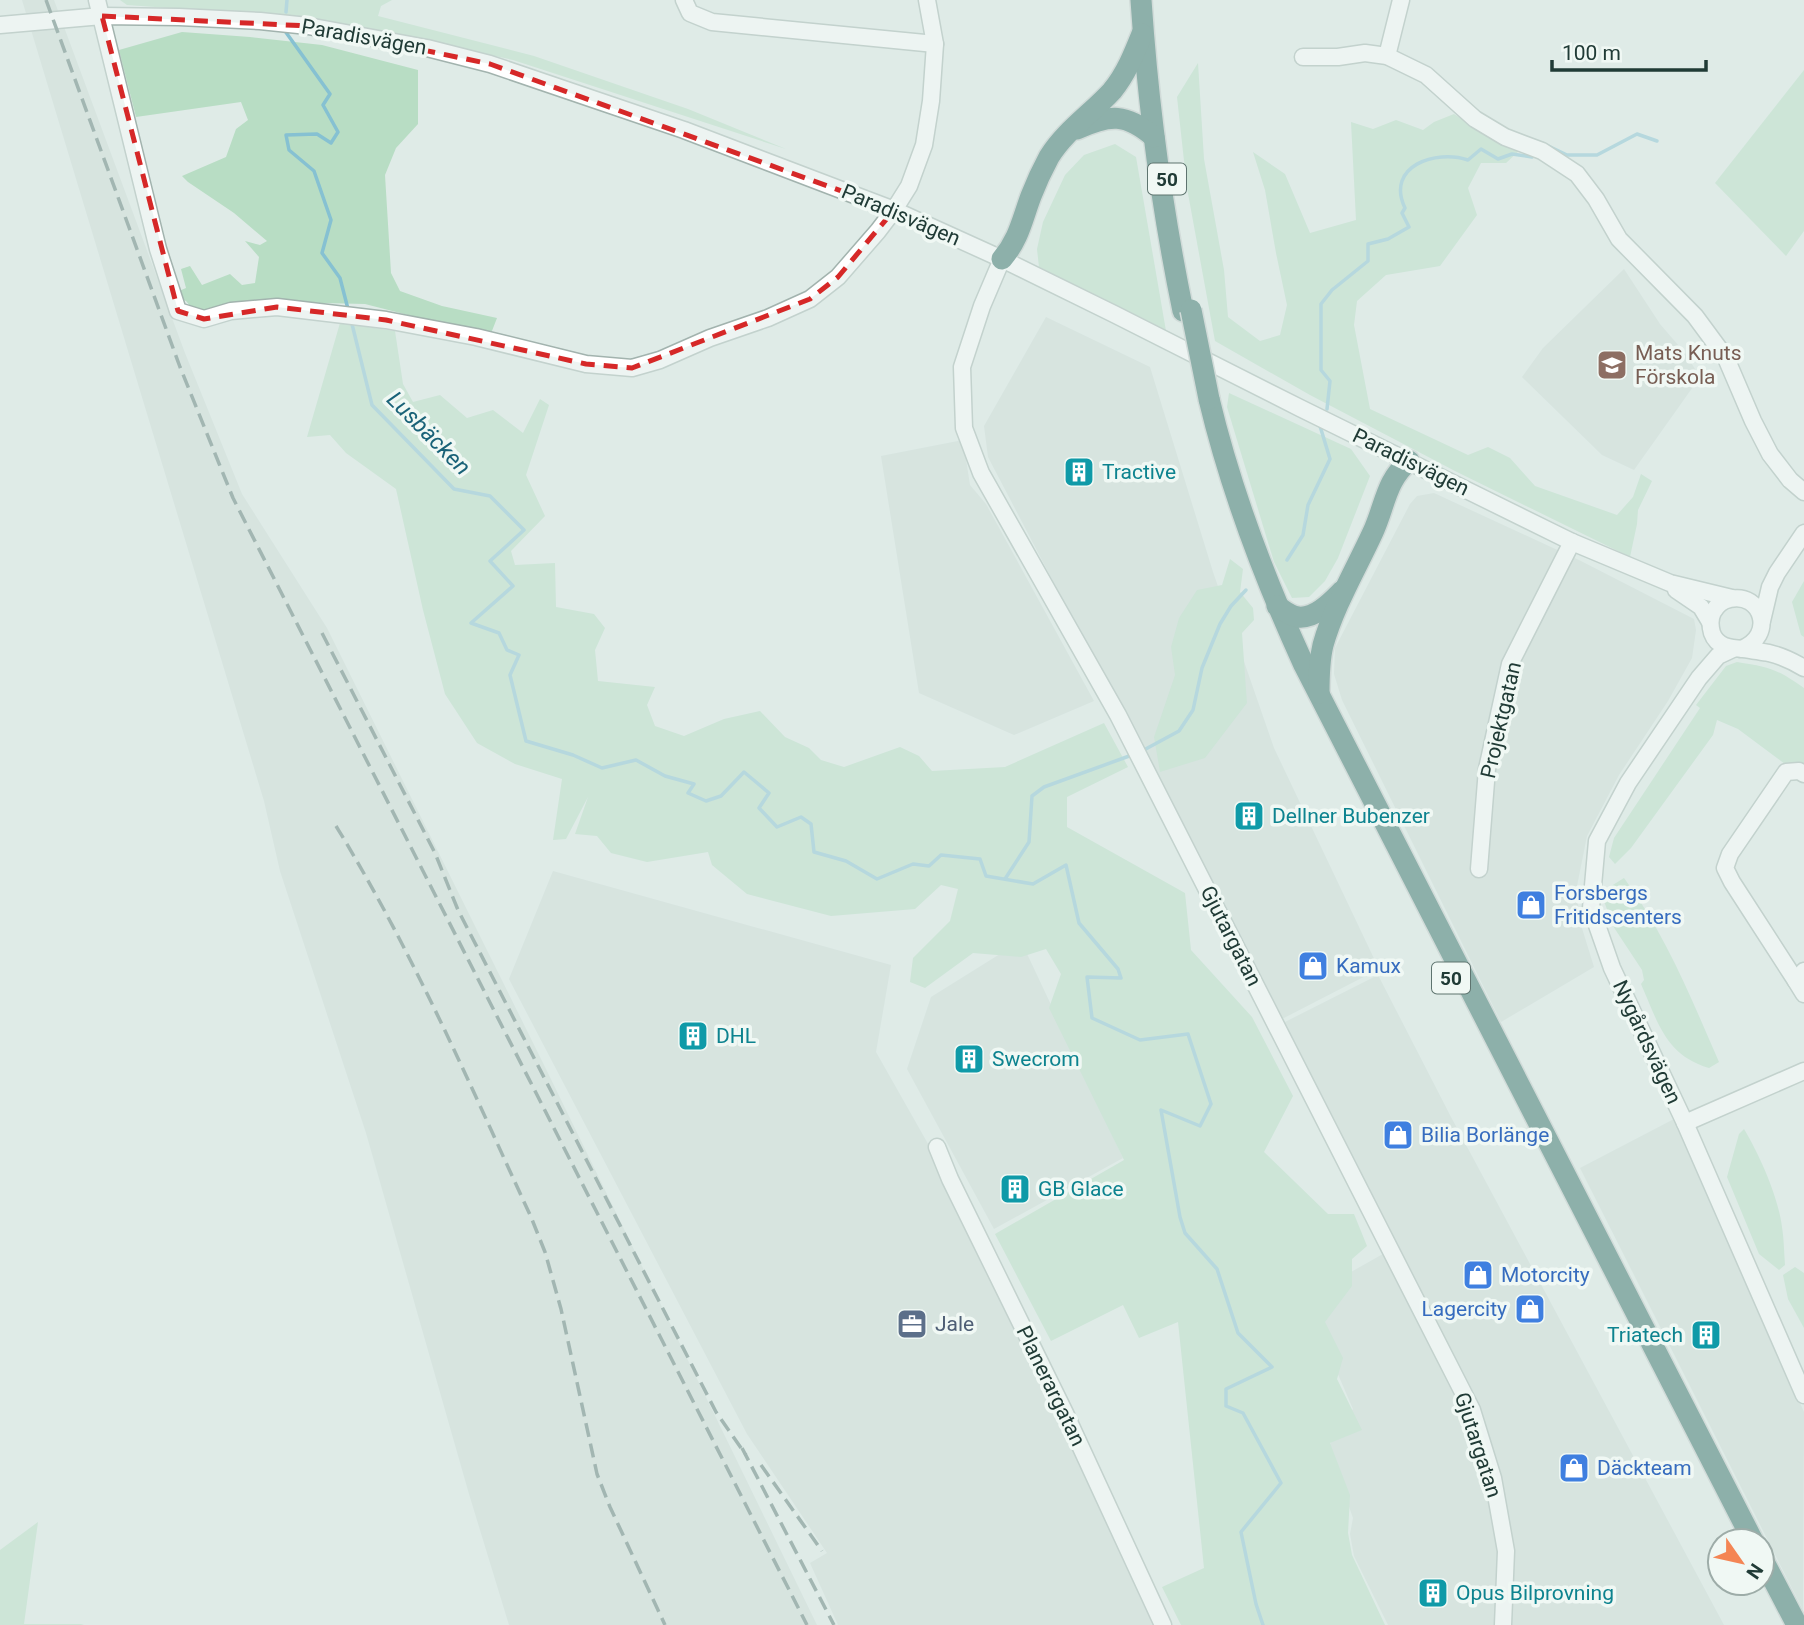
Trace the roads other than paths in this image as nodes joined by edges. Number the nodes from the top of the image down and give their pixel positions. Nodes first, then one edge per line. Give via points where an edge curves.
1 (97, 0) edge
2 (684, 0) edge
3 (927, 0) edge
4 (1141, 0) edge
5 (1151, 0) edge
6 (1401, 0) edge
7 (102, 16) junction
8 (0, 25) edge
9 (1143, 32) junction
10 (935, 44) junction
11 (1387, 56) junction
12 (1303, 57) dead end
13 (1072, 131) junction
14 (1154, 137) junction
15 (894, 210) junction
16 (1002, 259) junction
17 (1187, 311) junction
18 (1205, 399) junction
19 (1409, 461) junction
20 (1804, 492) edge
21 (1804, 533) edge
22 (1572, 542) junction
23 (1777, 573) junction
24 (1650, 575) junction
25 (1346, 587) junction
26 (1736, 598) junction
27 (1277, 606) junction
28 (1762, 624) junction
29 (1711, 626) junction
30 (1737, 649) junction
31 (1788, 660) junction
32 (1804, 668) edge
33 (1688, 693) junction
34 (1318, 696) junction
35 (1804, 775) edge
36 (1479, 869) dead end
37 (1801, 982) edge
38 (1804, 1071) edge
39 (1685, 1123) junction
40 (937, 1147) dead end
41 (1804, 1395) edge
42 (1735, 1527) edge
43 (1746, 1527) edge
44 (1776, 1585) edge
45 (1771, 1597) edge
46 (1163, 1625) edge
47 (1503, 1625) edge
48 (1785, 1625) edge
49 (1797, 1625) edge

1 - 7 street
2 - 10 street via 690,13 712,22
3 - 10 street
4 - 9 highway, 50
5 - 17 highway, 50 via 1163,151
6 - 11 street
7 - 8 street, Paradisvägen
7 - 15 street, Paradisvägen via 260,21 427,48 490,64 684,130
7 - 15 street via 158,249 178,312 204,319 231,311 277,307 386,320 586,365 632,369 810,299 838,277
9 - 13 highway via 1117,84
9 - 14 highway, 50
10 - 15 street via 924,145 909,186
11 - 12 street
11 - 20 street via 1426,75 1475,119 1577,173 1619,239 1695,316 1726,358 1770,454
13 - 14 highway via 1103,119 1121,118
13 - 16 highway via 1051,155 1017,237
14 - 17 highway, 50
15 - 16 street, Paradisvägen
16 - 19 street, Paradisvägen
16 - 47 street, Gjutargatan via 962,367 964,428 972,450 1118,715 1472,1410 1493,1478 1506,1551
17 - 18 highway, 50
18 - 27 highway, 50
18 - 42 highway, 50 via 1212,444 1246,544 1311,704
19 - 22 street, Paradisvägen
19 - 25 highway via 1393,477
21 - 23 street
22 - 24 street, Paradisvägen
22 - 36 street, Projektgatan via 1510,664 1487,769
23 - 26 street via 1759,589
23 - 28 street
24 - 26 street, Paradisvägen
24 - 29 street, Paradisvägen via 1701,607
25 - 27 highway via 1309,615 1297,617
25 - 34 highway via 1323,646
26 - 28 street via 1755,606
26 - 29 street via 1717,606
27 - 34 highway, 50
28 - 30 street via 1755,641
28 - 31 street via 1770,644
29 - 30 street via 1719,643
29 - 33 street, Nygårdsvägen
30 - 31 street
30 - 33 street, Nygårdsvägen via 1718,656
31 - 32 street
33 - 39 street, Nygårdsvägen via 1628,783 1597,841 1591,908 1612,968
34 - 43 highway, 50
35 - 37 street via 1786,772 1730,854 1726,868
38 - 39 street
39 - 41 street, Nygårdsvägen
40 - 46 street, Planerargatan
44 - 49 highway
45 - 48 highway

